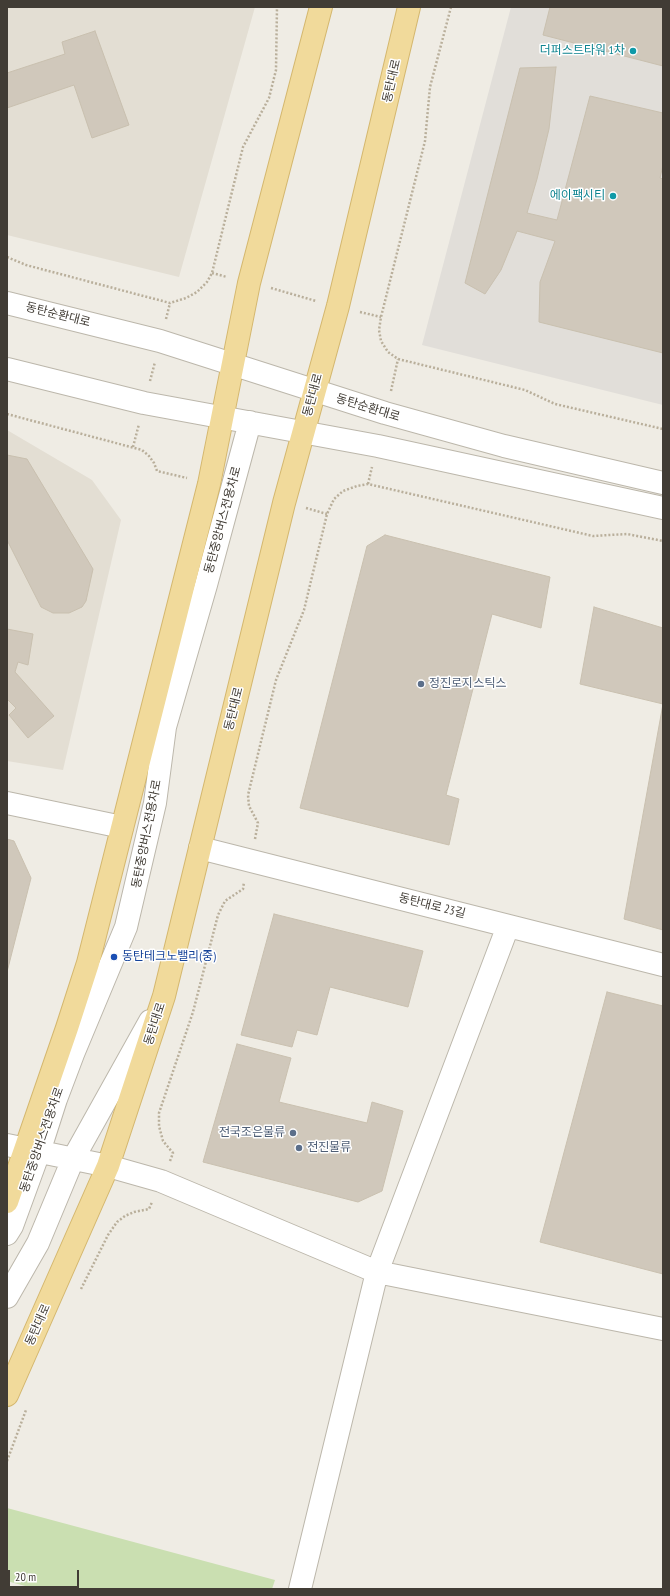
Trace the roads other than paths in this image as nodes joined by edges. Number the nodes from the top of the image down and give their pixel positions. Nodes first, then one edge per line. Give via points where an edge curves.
1 (321, 7) edge
2 (409, 7) edge
3 (7, 303) edge
4 (232, 364) junction
5 (7, 369) edge
6 (314, 391) junction
7 (222, 417) junction
8 (250, 422) junction
9 (304, 432) junction
10 (663, 483) edge
11 (663, 508) edge
12 (7, 803) edge
13 (122, 827) junction
14 (200, 848) junction
15 (508, 926) junction
16 (663, 965) edge
17 (164, 996) junction
18 (24, 1149) edge
19 (73, 1159) junction
20 (108, 1166) junction
21 (7, 1202) edge
22 (7, 1234) edge
23 (377, 1272) junction
24 (7, 1297) edge
25 (663, 1329) edge
26 (7, 1395) edge
27 (300, 1589) edge

1 - 4 main road via 249,283
2 - 6 main road, 동탄대로 via 338,306
3 - 4 street, 동탄순환대로 via 160,341
4 - 6 street, 동탄순환대로
4 - 7 main road
5 - 7 street via 144,403
6 - 9 main road, 동탄대로
6 - 10 street, 동탄순환대로 via 385,414 504,446
7 - 8 street
7 - 13 main road via 209,484
8 - 9 street
8 - 18 street, 동탄중앙버스전용차로 via 165,727 155,803 126,927 56,1099
9 - 11 street
9 - 14 main road, 동탄대로 via 282,511
12 - 13 street
13 - 18 main road via 88,963
14 - 15 street, 동탄대로 23길
14 - 17 main road, 동탄대로
15 - 16 street, 동탄대로 23길
15 - 23 street
17 - 19 street
17 - 20 main road, 동탄대로
18 - 19 street
18 - 21 main road
18 - 22 street, 동탄중앙버스전용차로 via 12,1226
19 - 20 street
19 - 24 street via 38,1243
20 - 23 street via 161,1181
20 - 26 main road, 동탄대로
23 - 25 street
23 - 27 street

